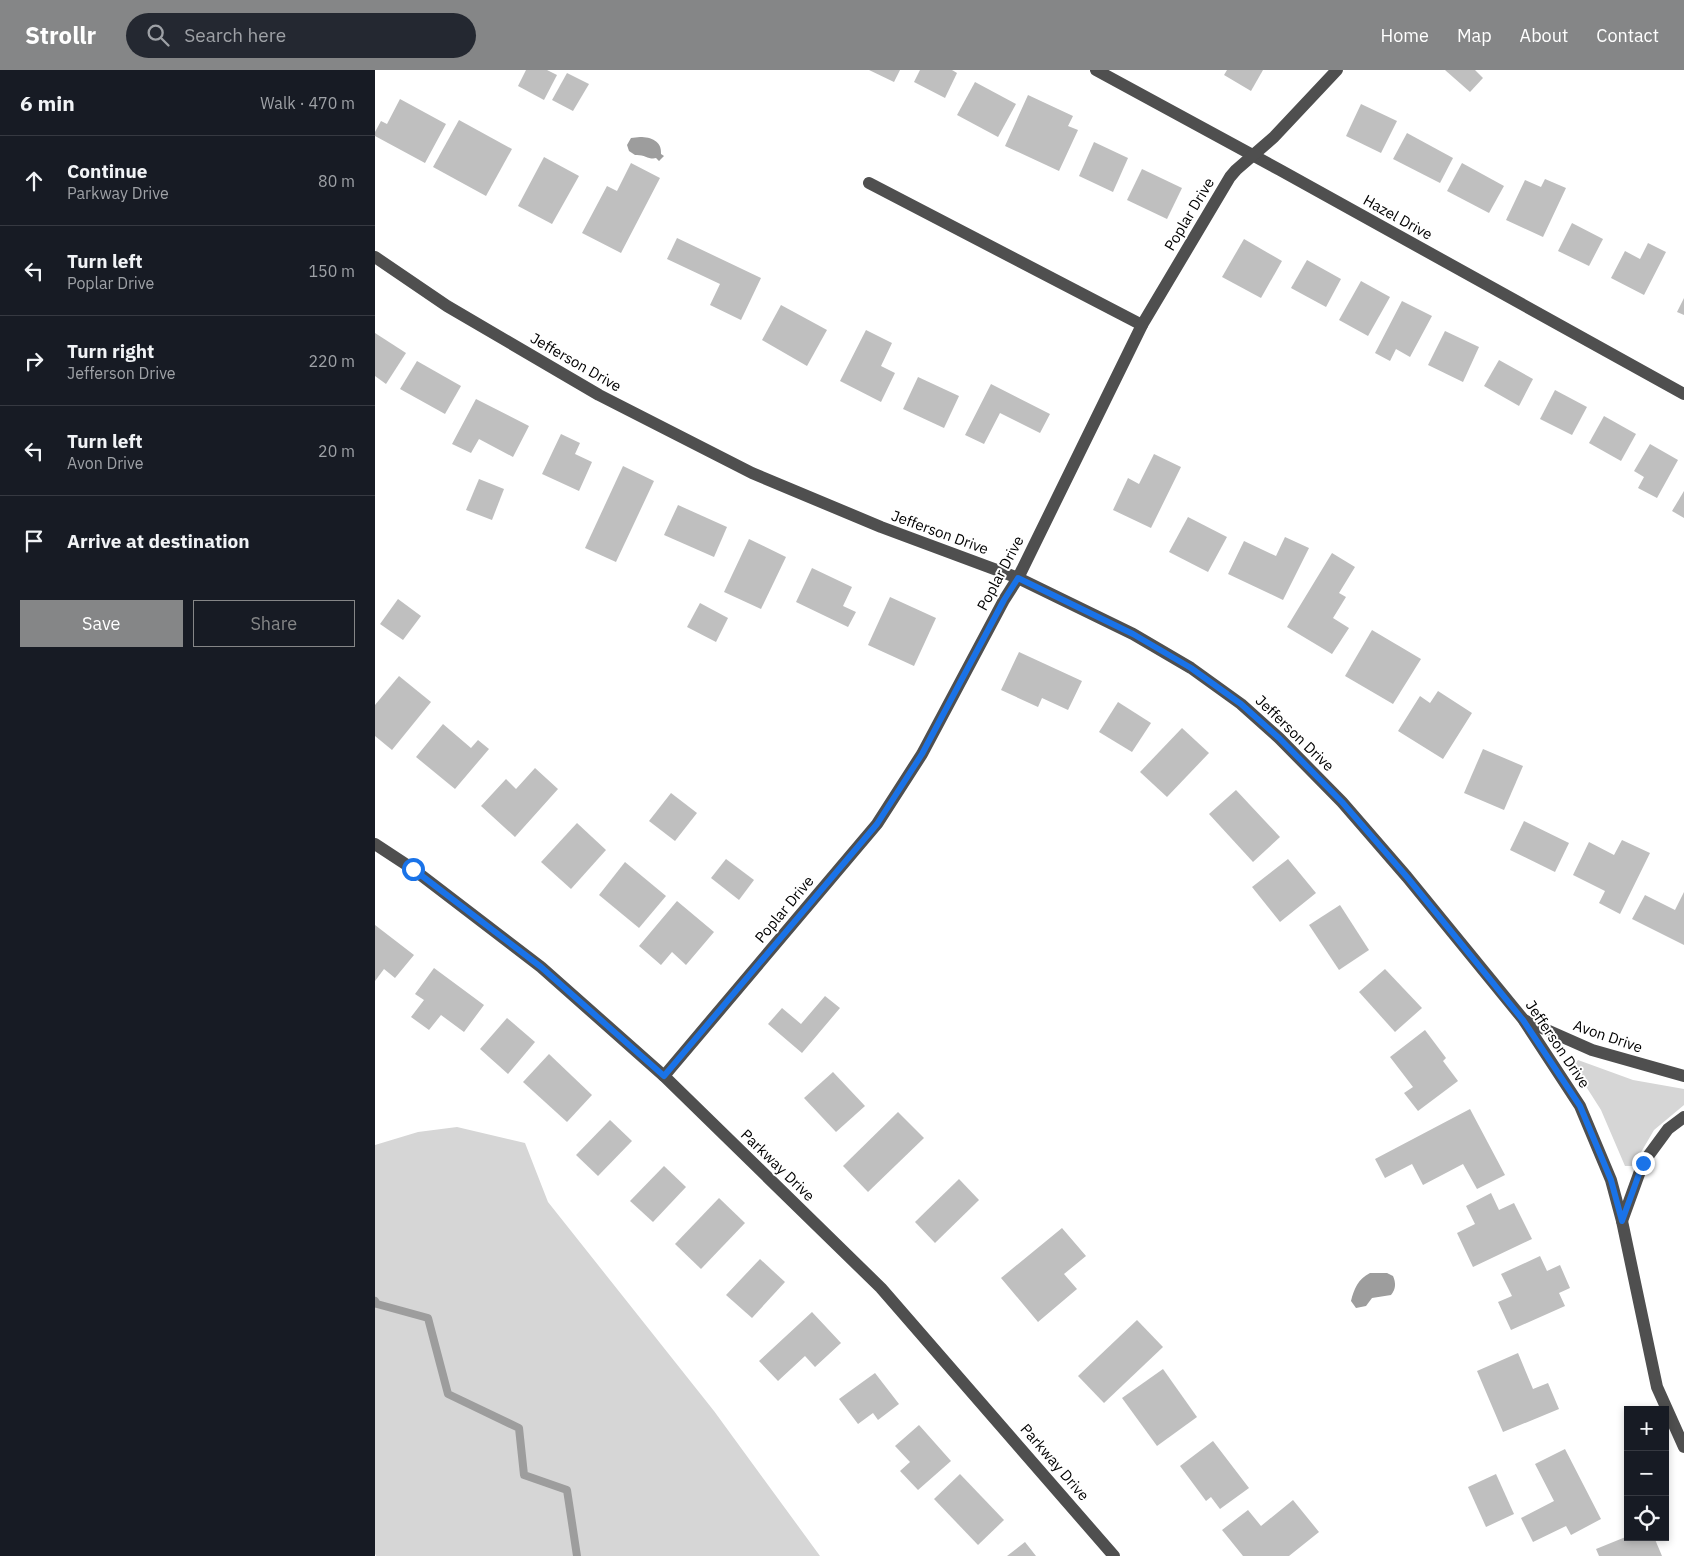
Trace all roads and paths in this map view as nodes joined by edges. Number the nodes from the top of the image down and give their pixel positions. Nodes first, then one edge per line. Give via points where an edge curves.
1 (1096, 70) edge
2 (1337, 70) edge
3 (1253, 155) junction
4 (869, 183) dead end
5 (375, 257) edge
6 (1142, 325) junction
7 (1684, 394) edge
8 (1018, 578) junction
9 (375, 844) edge
10 (1523, 1020) junction
11 (664, 1076) junction
12 (1684, 1076) edge
13 (1684, 1117) edge
14 (1622, 1221) junction
15 (1684, 1447) edge
16 (1114, 1556) edge

1 - 3 street, Hazel Drive
2 - 3 street, Poplar Drive
3 - 6 street, Poplar Drive via 1230,177
3 - 7 street, Hazel Drive
4 - 6 street
5 - 8 street, Jefferson Drive via 447,306 599,395 752,473 881,527
6 - 8 street, Poplar Drive
8 - 10 street, Jefferson Drive via 1133,634 1191,668 1241,704 1342,802
8 - 11 street, Poplar Drive via 922,754 877,824
9 - 11 street, Parkway Drive via 413,869 541,967
10 - 12 street, Avon Drive via 1592,1050
10 - 14 street, Jefferson Drive via 1580,1106 1611,1180
11 - 16 street, Parkway Drive via 881,1288
13 - 14 street via 1668,1130 1643,1163
14 - 15 street, Jefferson Drive via 1657,1387

